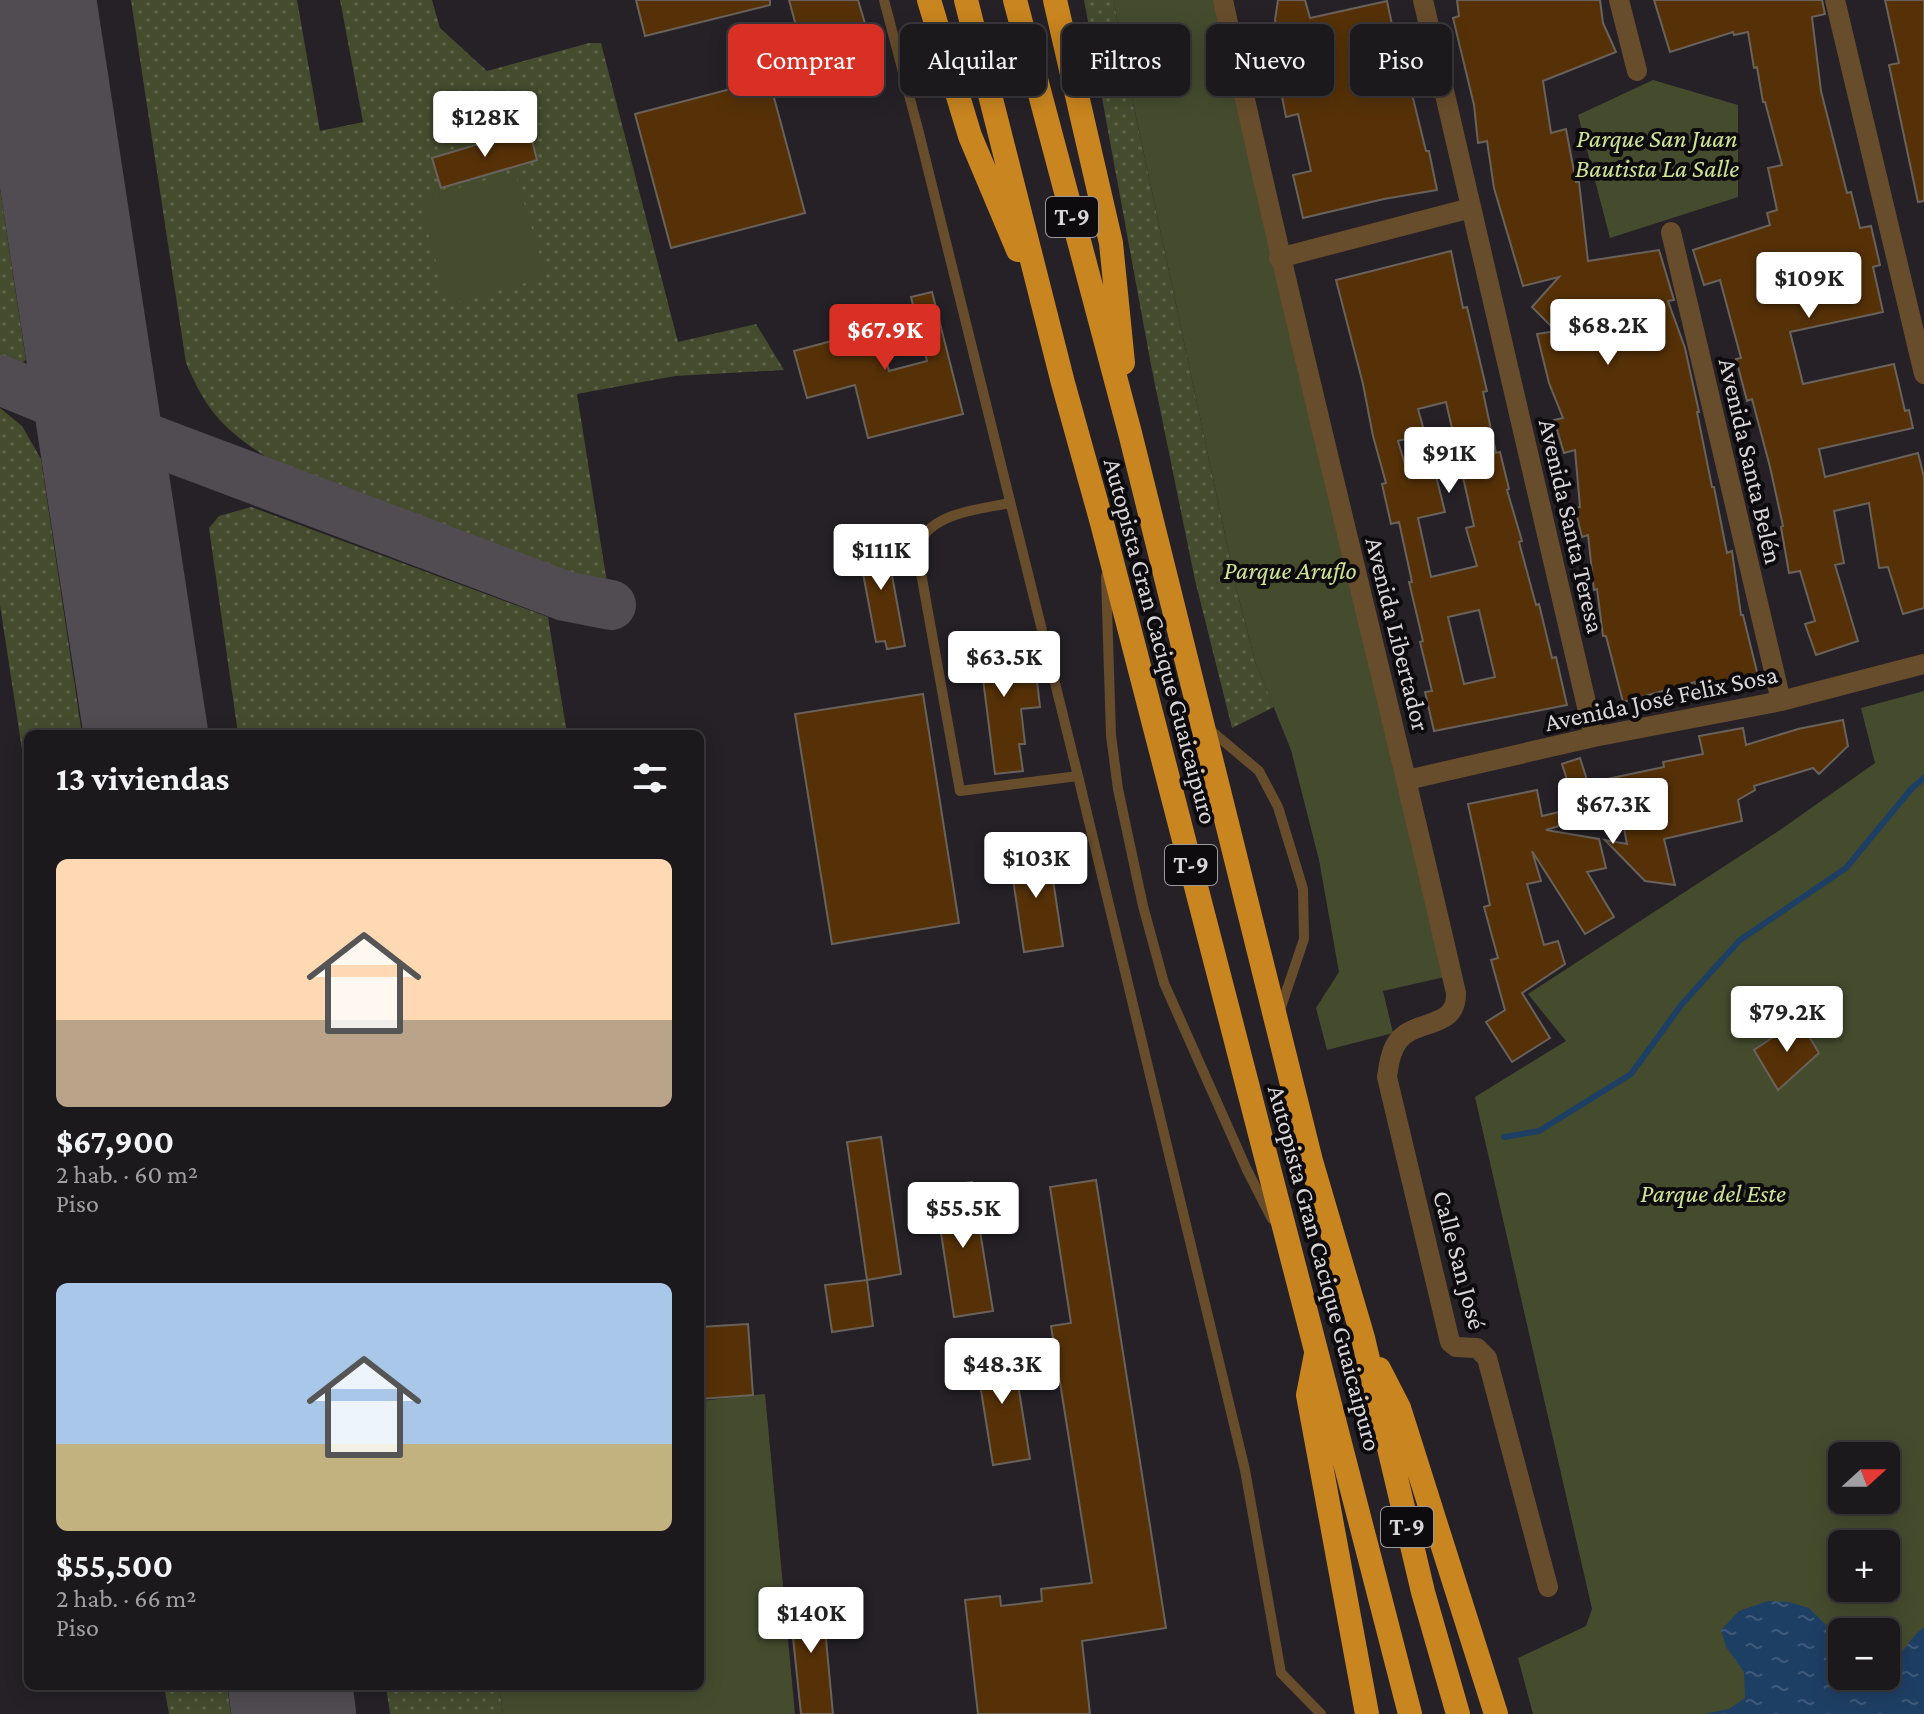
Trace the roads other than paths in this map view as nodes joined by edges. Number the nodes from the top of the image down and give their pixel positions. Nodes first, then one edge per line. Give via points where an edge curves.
1 (884, 0) edge
2 (929, 0) edge
3 (966, 0) edge
4 (1015, 0) edge
5 (1055, 0) edge
6 (1223, 0) edge
7 (1423, 0) edge
8 (1619, 0) edge
9 (1835, 0) edge
10 (1637, 71) dead end
11 (1471, 208) junction
12 (1671, 232) dead end
13 (1279, 258) junction
14 (1049, 325) junction
15 (1924, 374) edge
16 (1130, 433) junction
17 (1010, 503) junction
18 (1102, 523) junction
19 (1924, 664) edge
20 (1781, 701) junction
21 (1200, 722) junction
22 (1594, 737) junction
23 (1078, 776) junction
24 (1407, 780) junction
25 (1276, 1023) junction
26 (1389, 1061) joint
27 (1308, 1315) junction
28 (1363, 1338) junction
29 (1317, 1347) junction
30 (1548, 1587) dead end
31 (1321, 1714) edge
32 (1367, 1714) edge
33 (1410, 1714) edge
34 (1458, 1714) edge
35 (1496, 1714) edge

1 - 17 lane
2 - 14 highway via 970,136
3 - 14 highway, Autopista Gran Cacique Guaicaipuro / T-9
4 - 16 highway, Autopista Gran Cacique Guaicaipuro / T-9
5 - 16 highway via 1111,243
6 - 13 street, Avenida Libertador
7 - 11 street, Avenida Santa Teresa
8 - 10 street
9 - 15 street
11 - 13 street
11 - 22 street, Avenida Santa Teresa
12 - 20 street, Avenida Santa Belén
13 - 24 street, Avenida Libertador
14 - 18 highway, Autopista Gran Cacique Guaicaipuro / T-9
16 - 21 highway, Autopista Gran Cacique Guaicaipuro / T-9
17 - 23 lane
17 - 23 lane via 933,525 920,542 960,791
18 - 27 highway, Autopista Gran Cacique Guaicaipuro / T-9
18 - 27 lane via 1111,735 1143,906 1164,983 1277,1227
19 - 20 street, Avenida José Felix Sosa
20 - 22 street, Avenida José Felix Sosa
21 - 25 highway, Autopista Gran Cacique Guaicaipuro / T-9
21 - 25 lane via 1259,771 1278,807 1303,889 1304,939
22 - 24 street, Avenida José Felix Sosa
23 - 31 lane via 1245,1470 1281,1673
24 - 26 street, Avenida Libertador via 1456,1004 1443,1019 1408,1032
25 - 28 highway, Autopista Gran Cacique Guaicaipuro / T-9
26 - 30 street, Calle San José via 1387,1077 1450,1342 1477,1348 1487,1358
27 - 29 highway, Autopista Gran Cacique Guaicaipuro / T-9
28 - 34 highway, Autopista Gran Cacique Guaicaipuro / T-9 via 1423,1592
28 - 35 highway via 1399,1408
29 - 32 highway via 1308,1395
29 - 33 highway, Autopista Gran Cacique Guaicaipuro / T-9

